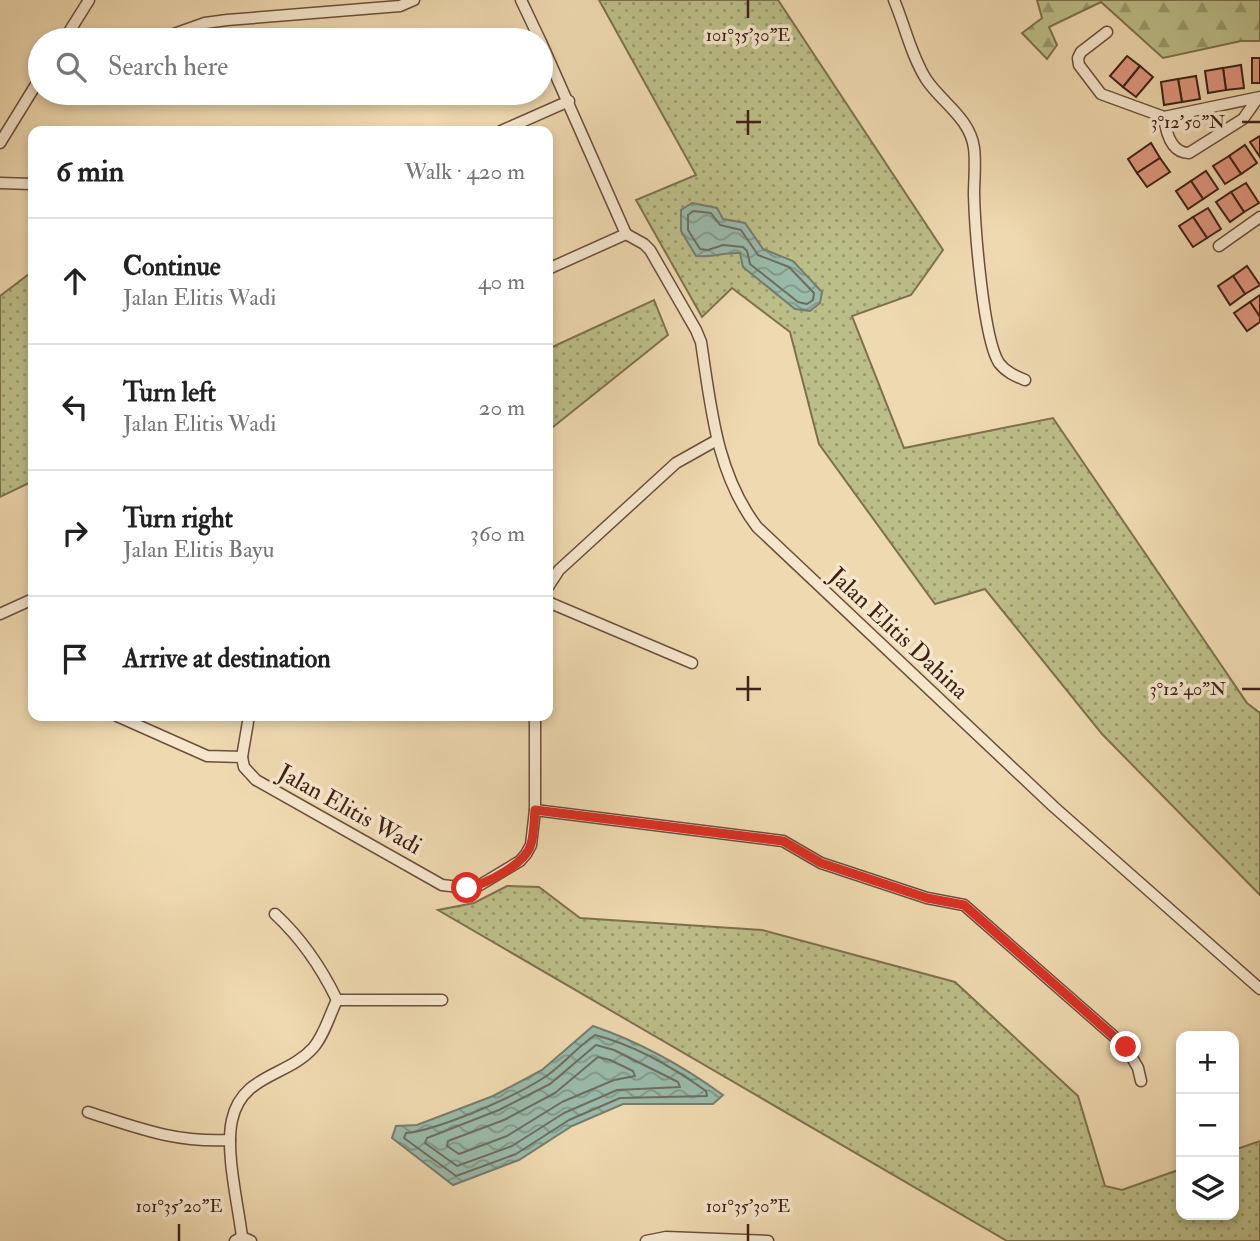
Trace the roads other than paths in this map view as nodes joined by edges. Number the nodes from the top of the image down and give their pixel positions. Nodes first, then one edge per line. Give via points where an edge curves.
1 (89, 0) edge
2 (414, 0) edge
3 (521, 0) edge
4 (894, 0) edge
5 (72, 28) edge
6 (191, 28) edge
7 (534, 28) edge
8 (1107, 32) dead end
9 (553, 68) edge
10 (1259, 97) edge
11 (28, 98) edge
12 (569, 101) junction
13 (1164, 117) junction
14 (512, 126) edge
15 (0, 143) edge
16 (0, 183) edge
17 (28, 184) edge
18 (1260, 218) edge
19 (626, 234) junction
20 (1219, 246) dead end
21 (553, 267) edge
22 (1025, 380) dead end
23 (717, 440) junction
24 (553, 579) edge
25 (28, 600) edge
26 (553, 604) edge
27 (0, 614) edge
28 (692, 663) dead end
29 (128, 721) edge
30 (248, 721) edge
31 (535, 721) edge
32 (242, 757) junction
33 (535, 810) junction
34 (275, 914) dead end
35 (1260, 989) edge
36 (337, 1000) junction
37 (442, 1000) dead end
38 (1141, 1081) dead end
39 (88, 1112) dead end
40 (230, 1140) junction
41 (242, 1240) edge
42 (646, 1241) edge
43 (768, 1241) edge

1 - 5 street
2 - 6 street via 400,6 227,20
3 - 7 street
4 - 22 street via 916,61 971,136 988,329 1000,364
8 - 13 street via 1079,55 1079,65 1101,94
9 - 12 street
10 - 13 street
10 - 13 street via 1243,119 1189,153 1175,148
11 - 15 street
12 - 14 street
12 - 19 street
16 - 17 street
18 - 20 street
19 - 21 street
19 - 23 street, Jalan Elitis Dahina via 650,250 696,330
23 - 24 street via 676,463
23 - 35 street, Jalan Elitis Dahina via 741,507 757,527 1054,807
25 - 27 street
26 - 28 street
29 - 32 street via 207,756
30 - 32 street
31 - 33 street, Jalan Elitis Wadi
32 - 33 street, Jalan Elitis Wadi via 256,780 442,885 480,885 520,861 531,845
33 - 38 street via 783,841 821,863 927,898 964,905 1126,1047
34 - 36 street via 296,933
36 - 37 street
36 - 40 street via 315,1046 248,1090 237,1105
39 - 40 street via 161,1136
40 - 41 street
42 - 43 street via 666,1237

